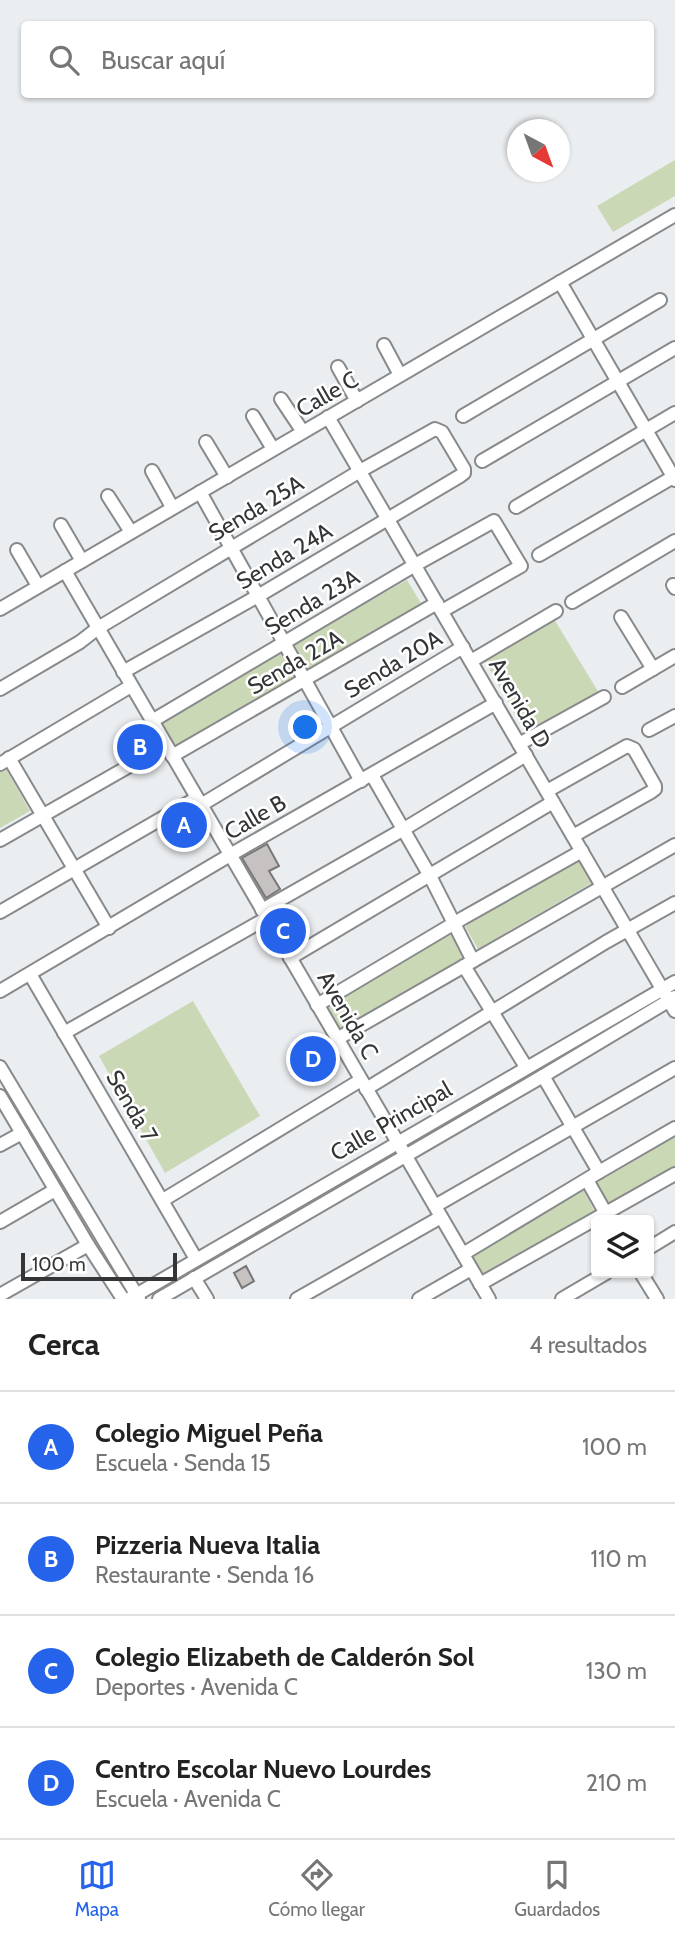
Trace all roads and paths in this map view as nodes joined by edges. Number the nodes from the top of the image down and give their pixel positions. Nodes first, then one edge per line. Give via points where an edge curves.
1 (675, 215) edge
2 (560, 282) junction
3 (660, 300) dead end
4 (593, 338) junction
5 (384, 345) dead end
6 (675, 348) edge
7 (338, 367) dead end
8 (400, 375) junction
9 (618, 382) junction
10 (281, 399) dead end
11 (357, 401) junction
12 (675, 413) edge
13 (253, 416) dead end
14 (463, 416) dead end
15 (328, 417) junction
16 (646, 431) junction
17 (303, 432) junction
18 (206, 442) dead end
19 (273, 449) junction
20 (482, 460) dead end
21 (152, 471) dead end
22 (360, 471) junction
23 (464, 473) joint
24 (226, 477) junction
25 (674, 478) edge
26 (200, 492) junction
27 (108, 496) dead end
28 (172, 507) junction
29 (516, 507) dead end
30 (388, 519) junction
31 (61, 525) dead end
32 (131, 532) junction
33 (675, 541) edge
34 (231, 548) junction
35 (17, 550) dead end
36 (539, 555) dead end
37 (82, 561) junction
38 (415, 565) junction
39 (521, 566) joint
40 (65, 571) junction
41 (38, 586) junction
42 (258, 596) junction
43 (572, 602) dead end
44 (439, 607) junction
45 (0, 608) edge
46 (556, 611) dead end
47 (621, 617) dead end
48 (98, 628) junction
49 (285, 643) junction
50 (463, 647) junction
51 (675, 656) edge
52 (471, 661) junction
53 (653, 669) junction
54 (123, 672) junction
55 (306, 681) junction
56 (131, 686) junction
57 (622, 687) dead end
58 (0, 689) edge
59 (604, 697) dead end
60 (496, 704) junction
61 (675, 716) edge
62 (152, 721) junction
63 (331, 726) junction
64 (649, 730) dead end
65 (522, 750) junction
66 (169, 751) junction
67 (4, 761) edge
68 (367, 778) junction
69 (550, 797) junction
70 (199, 802) junction
71 (43, 815) junction
72 (404, 830) junction
73 (573, 836) junction
74 (0, 840) edge
75 (675, 845) edge
76 (582, 851) junction
77 (230, 855) junction
78 (74, 869) junction
79 (430, 876) junction
80 (602, 886) junction
81 (675, 903) edge
82 (0, 912) edge
83 (265, 914) junction
84 (455, 923) junction
85 (109, 928) junction
86 (627, 929) junction
87 (290, 958) junction
88 (469, 963) junction
89 (30, 974) junction
90 (675, 982) edge
91 (0, 991) edge
92 (670, 1000) edge
93 (317, 1005) junction
94 (492, 1010) junction
95 (65, 1033) junction
96 (337, 1039) junction
97 (0, 1067) edge
98 (526, 1067) junction
99 (675, 1068) edge
100 (543, 1076) junction
101 (364, 1084) junction
102 (0, 1096) edge
103 (573, 1126) junction
104 (675, 1128) edge
105 (22, 1133) junction
106 (397, 1142) junction
107 (0, 1145) edge
108 (405, 1156) junction
109 (599, 1172) junction
110 (675, 1174) edge
111 (587, 1180) junction
112 (55, 1190) junction
113 (163, 1200) junction
114 (438, 1212) junction
115 (607, 1215) edge
116 (611, 1215) edge
117 (0, 1222) edge
118 (591, 1226) edge
119 (675, 1232) edge
120 (88, 1245) junction
121 (654, 1245) edge
122 (463, 1254) junction
123 (196, 1259) junction
124 (471, 1269) junction
125 (194, 1278) junction
126 (598, 1278) edge
127 (644, 1278) edge
128 (480, 1284) junction
129 (0, 1295) edge
130 (135, 1298) edge
131 (123, 1299) edge
132 (159, 1299) edge
133 (207, 1299) edge
134 (297, 1299) edge
135 (419, 1299) edge
136 (489, 1299) edge
137 (562, 1299) edge
138 (657, 1299) edge

1 - 2 street, Calle C
2 - 4 street
2 - 8 street, Calle C
3 - 4 street
4 - 9 street
4 - 14 street
5 - 8 street
6 - 9 street
7 - 11 street
8 - 11 street, Calle C
9 - 16 street
9 - 20 street
10 - 17 street
11 - 15 street, Calle C
12 - 16 street
13 - 19 street
15 - 17 street, Calle C
15 - 22 street, Avenida D
16 - 25 street
16 - 29 street
17 - 19 street, Calle C
18 - 24 street
19 - 24 street, Calle C
21 - 28 street
22 - 23 street, Senda 25A via 439,429
22 - 30 street, Avenida D
22 - 34 street, Senda 25A
23 - 30 street, Senda 24A
24 - 26 street, Calle C
25 - 36 street
26 - 28 street, Calle C
26 - 34 street
27 - 32 street
28 - 32 street, Calle C
30 - 38 street, Avenida D
30 - 42 street, Senda 24A
31 - 37 street
32 - 37 street, Calle C
33 - 43 street
34 - 42 street
34 - 48 street, Senda 25A
35 - 41 street
37 - 40 street, Calle C
38 - 39 street, Senda 23A via 494,521
38 - 44 street, Avenida D
38 - 49 street, Senda 23A
39 - 44 street, Senda 22A
40 - 41 street, Calle C
40 - 48 street, Avenida C
41 - 45 street, Calle C
42 - 49 street
42 - 54 street, Senda 24A
44 - 50 street, Avenida D
44 - 55 street, Senda 22A
46 - 52 street
47 - 53 street
48 - 54 street, Avenida C
48 - 58 street, Senda 25A
49 - 55 street
49 - 62 street, Senda 23A
50 - 52 street, Avenida D
50 - 63 street, Senda 20A
51 - 53 street
52 - 60 street, Avenida D
53 - 57 street
54 - 56 street, Avenida C
55 - 63 street
55 - 66 street, Senda 22A
56 - 62 street, Avenida C
56 - 67 street
59 - 65 street
60 - 65 street, Avenida D
60 - 68 street, Calle B
61 - 64 street
62 - 66 street, Avenida C
63 - 68 street
63 - 70 street, Senda 20A
65 - 69 street, Avenida D
65 - 72 street
66 - 70 street, Avenida C
66 - 71 street, Senda 22A
67 - 71 street
68 - 72 street
68 - 77 street, Calle B
69 - 73 street, Avenida D
69 - 73 street via 627,746 655,786
69 - 79 street
70 - 77 street, Avenida C
70 - 78 street, Senda 20A
71 - 74 street, Senda 22A
71 - 78 street
72 - 79 street
72 - 83 street
73 - 76 street, Avenida D
75 - 80 street
76 - 80 street, Avenida D
76 - 84 street
77 - 83 street, Avenida C
77 - 85 street, Calle B
78 - 82 street, Senda 20A
78 - 85 street
79 - 84 street
79 - 87 street
80 - 86 street, Avenida D
80 - 88 street
81 - 86 street
83 - 87 street, Avenida C
83 - 95 street
84 - 88 street
84 - 93 street
85 - 89 street, Calle B
86 - 92 street, Avenida D
86 - 94 street
87 - 93 street, Avenida C
88 - 94 street
88 - 96 street
89 - 91 street, Calle B
89 - 95 street, Senda 7
90 - 92 street, Calle Principal
92 - 98 street, Calle Principal
92 - 100 street, Calle Principal
93 - 96 street, Avenida C
94 - 98 street
94 - 101 street
95 - 113 street, Senda 7
96 - 101 street, Avenida C
97 - 130 street
98 - 106 street, Calle Principal
99 - 103 street
100 - 103 street
100 - 108 street, Calle Principal
101 - 106 street, Avenida C
101 - 113 street
102 - 105 street
103 - 109 street
103 - 114 street
104 - 109 street
105 - 107 street
105 - 112 street
106 - 108 street, Avenida C
106 - 123 street, Calle Principal
108 - 114 street, Avenida C
108 - 125 street, Calle Principal
109 - 111 street
110 - 116 street
111 - 115 street
111 - 122 street
112 - 117 street
112 - 120 street
113 - 123 street, Senda 7
114 - 122 street, Avenida C
114 - 134 street
118 - 128 street
119 - 121 street
120 - 129 street
120 - 131 street
122 - 124 street, Avenida C
123 - 130 street, Calle Principal
124 - 128 street, Avenida C
124 - 135 street
125 - 132 street, Calle Principal
125 - 133 street
126 - 137 street
127 - 138 street
128 - 136 street, Avenida C

